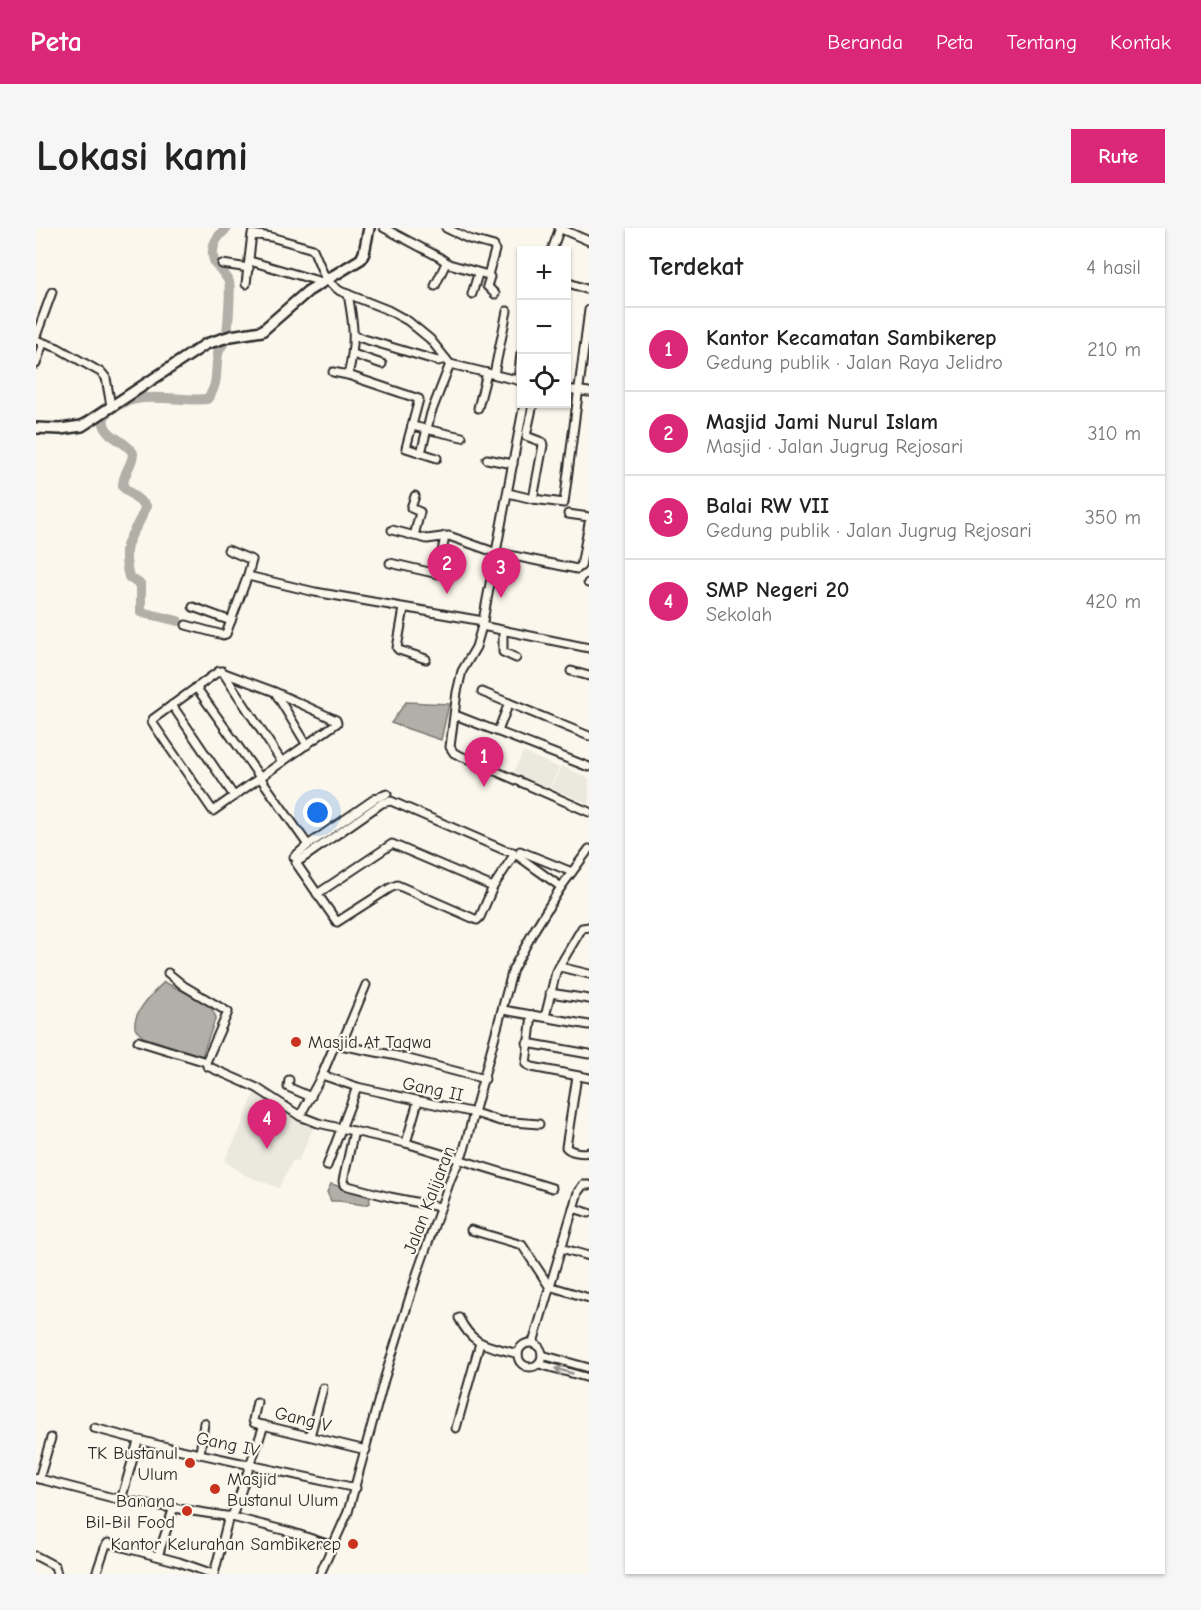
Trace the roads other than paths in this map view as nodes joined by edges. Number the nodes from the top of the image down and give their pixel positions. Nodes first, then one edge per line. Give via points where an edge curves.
1 (369, 228) edge
2 (384, 228) edge
3 (446, 228) edge
4 (560, 228) edge
5 (589, 241) edge
6 (553, 246) edge
7 (446, 262) junction
8 (222, 264) dead end
9 (249, 265) junction
10 (478, 274) junction
11 (488, 275) junction
12 (324, 281) junction
13 (571, 283) edge
14 (246, 284) dead end
15 (435, 286) dead end
16 (589, 290) edge
17 (52, 292) dead end
18 (348, 294) junction
19 (472, 294) dead end
20 (495, 294) dead end
21 (589, 310) edge
22 (507, 311) dead end
23 (588, 327) edge
24 (354, 336) junction
25 (38, 340) edge
26 (353, 354) junction
27 (586, 356) edge
28 (448, 362) junction
29 (36, 364) edge
30 (382, 364) dead end
31 (333, 372) dead end
32 (490, 373) junction
33 (348, 375) junction
34 (517, 380) edge
35 (571, 389) edge
36 (577, 390) junction
37 (589, 392) edge
38 (111, 406) junction
39 (478, 408) dead end
40 (523, 408) edge
41 (532, 408) edge
42 (412, 426) junction
43 (36, 428) edge
44 (426, 430) junction
45 (462, 437) dead end
46 (421, 453) junction
47 (437, 458) dead end
48 (487, 459) dead end
49 (513, 464) junction
50 (508, 493) junction
51 (415, 496) dead end
52 (533, 499) junction
53 (568, 514) dead end
54 (589, 517) edge
55 (589, 523) edge
56 (392, 530) dead end
57 (414, 536) junction
58 (445, 536) junction
59 (228, 550) dead end
60 (494, 552) junction
61 (390, 563) dead end
62 (248, 576) junction
63 (193, 607) dead end
64 (404, 608) junction
65 (231, 621) junction
66 (482, 623) junction
67 (186, 625) dead end
68 (502, 630) junction
69 (589, 648) edge
70 (426, 658) dead end
71 (516, 658) dead end
72 (222, 671) junction
73 (571, 671) dead end
74 (589, 676) edge
75 (196, 687) junction
76 (275, 692) junction
77 (482, 692) dead end
78 (509, 703) junction
79 (172, 705) junction
80 (455, 715) junction
81 (498, 731) junction
82 (589, 736) edge
83 (307, 745) junction
84 (282, 762) junction
85 (589, 767) edge
86 (260, 778) junction
87 (387, 794) dead end
88 (234, 796) junction
89 (589, 812) edge
90 (347, 822) junction
91 (308, 845) junction
92 (589, 849) edge
93 (516, 853) junction
94 (294, 857) dead end
95 (572, 872) junction
96 (493, 887) junction
97 (561, 887) junction
98 (317, 894) junction
99 (585, 928) edge
100 (560, 967) junction
101 (168, 973) dead end
102 (589, 974) edge
103 (366, 986) dead end
104 (550, 993) junction
105 (589, 999) edge
106 (503, 1010) junction
107 (532, 1015) junction
108 (544, 1017) junction
109 (589, 1024) edge
110 (138, 1041) dead end
111 (528, 1043) junction
112 (341, 1045) junction
113 (589, 1054) edge
114 (206, 1062) junction
115 (322, 1075) junction
116 (577, 1076) junction
117 (589, 1078) edge
118 (485, 1079) junction
119 (289, 1080) dead end
120 (357, 1087) junction
121 (311, 1096) junction
122 (418, 1101) junction
123 (475, 1113) junction
124 (300, 1116) junction
125 (539, 1124) dead end
126 (341, 1128) junction
127 (354, 1131) junction
128 (406, 1143) junction
129 (589, 1152) edge
130 (459, 1161) junction
131 (327, 1166) dead end
132 (587, 1185) edge
133 (552, 1188) dead end
134 (440, 1207) junction
135 (573, 1208) junction
136 (589, 1213) edge
137 (471, 1230) dead end
138 (561, 1248) junction
139 (589, 1256) edge
140 (549, 1286) junction
141 (589, 1298) edge
142 (459, 1318) dead end
143 (480, 1343) junction
144 (532, 1343) junction
145 (518, 1354) junction
146 (542, 1355) junction
147 (538, 1364) junction
148 (589, 1368) edge
149 (589, 1378) edge
150 (323, 1388) dead end
151 (258, 1402) dead end
152 (204, 1423) dead end
153 (264, 1425) junction
154 (94, 1428) dead end
155 (456, 1428) dead end
156 (310, 1436) junction
157 (51, 1438) dead end
158 (138, 1441) junction
159 (366, 1450) junction
160 (200, 1454) junction
161 (250, 1464) junction
162 (38, 1479) edge
163 (356, 1488) junction
164 (121, 1500) junction
165 (174, 1507) junction
166 (231, 1517) junction
167 (333, 1546) junction
168 (36, 1556) edge
169 (158, 1556) junction
170 (57, 1574) edge
171 (96, 1574) edge
172 (213, 1574) edge
173 (320, 1574) edge

1 - 12 main road via 360,259
2 - 7 street
3 - 11 street via 494,246
4 - 5 street
4 - 6 street
7 - 10 street
7 - 15 street
8 - 9 street
9 - 12 street
9 - 12 street via 251,236 271,237 314,249
9 - 14 street
10 - 11 street
10 - 19 street
11 - 20 street via 487,287
12 - 18 street
12 - 38 main road via 262,331 219,339 196,350
13 - 16 street
17 - 25 street
18 - 24 street
18 - 28 street via 408,321 430,339
21 - 23 street
22 - 32 street
23 - 27 street
24 - 26 street
24 - 28 street
25 - 29 street
25 - 38 street via 102,373
26 - 30 street
26 - 33 street
27 - 36 street
28 - 32 street
28 - 44 street
31 - 33 street
32 - 34 street
32 - 39 street
33 - 42 street via 419,399
35 - 36 street
36 - 37 street
36 - 52 street via 564,502
38 - 43 main road via 82,426
40 - 49 street
41 - 52 street via 526,436 543,445
42 - 44 street
42 - 46 street via 406,448
44 - 45 street
44 - 46 street
46 - 47 street
48 - 49 street
49 - 50 street
50 - 52 street
50 - 60 street
51 - 57 street via 411,508 420,512
53 - 54 street
55 - 60 street via 581,566 577,569 539,565
56 - 57 street
57 - 58 street
58 - 60 street
58 - 61 street via 438,574
59 - 62 street via 251,558
60 - 66 street
62 - 64 street
62 - 65 street
63 - 65 street
64 - 66 street
64 - 70 street via 397,648
65 - 67 street via 223,635
66 - 68 street
66 - 80 street via 476,647 462,671
68 - 69 street
68 - 71 street via 504,652
72 - 75 street
72 - 76 street
72 - 84 street
73 - 74 street
75 - 79 street
75 - 86 street
76 - 83 street
76 - 83 street via 337,721
77 - 78 street
78 - 81 street
78 - 82 street
79 - 88 street
79 - 88 street via 153,719 155,728 213,811
80 - 81 street
80 - 89 street via 450,747 454,753
81 - 85 street
83 - 84 street
84 - 86 street
86 - 88 street
86 - 91 street
87 - 90 street via 375,798
90 - 91 street
90 - 93 street via 391,801
90 - 98 street via 297,861
91 - 94 street
92 - 95 street, Jalan Kalijaran
93 - 95 street
93 - 96 street
93 - 97 street
95 - 97 street, Jalan Kalijaran
96 - 98 street via 392,844
96 - 98 street via 477,920 397,885 338,922
97 - 106 street, Jalan Kalijaran via 518,957
99 - 100 street
100 - 102 street
100 - 104 street
101 - 114 street via 228,1012
103 - 112 street
104 - 105 street
104 - 108 street
106 - 107 street
106 - 118 street, Jalan Kalijaran
107 - 108 street
107 - 111 street
108 - 109 street
110 - 114 street
111 - 113 street
111 - 116 street via 526,1064
112 - 115 street via 335,1044
112 - 118 street
114 - 124 street
115 - 120 street, Gang II
115 - 121 street
116 - 117 street
116 - 129 street via 566,1143 568,1150
118 - 123 street, Jalan Kalijaran
119 - 121 street via 288,1087
120 - 122 street, Gang II
120 - 126 street
121 - 124 street
122 - 123 street, Gang II
122 - 128 street
123 - 125 street, Gang II via 500,1121
123 - 130 street, Jalan Kalijaran
124 - 126 street
126 - 127 street
126 - 131 street
127 - 128 street
127 - 134 street via 344,1185
128 - 130 street
130 - 133 street
130 - 134 street, Jalan Kalijaran
132 - 135 street via 581,1186
134 - 159 street, Jalan Kalijaran via 392,1354
135 - 136 street
135 - 138 street
137 - 140 street via 522,1245
138 - 139 street
138 - 140 street
140 - 141 street
140 - 144 street
142 - 143 street via 469,1335
143 - 145 street
143 - 155 street
144 - 145 street via 525,1344
144 - 146 street
145 - 147 street via 525,1366
146 - 147 street
146 - 148 street
149 -> 147 street
150 - 156 street
151 - 153 street, Gang V via 253,1422
152 - 160 street
153 - 156 street, Gang V
153 - 161 street
154 - 158 street, Gang IV
156 - 159 street, Gang V
157 - 162 street
158 - 160 street, Gang IV
158 - 164 street
159 - 163 street, Jalan Kalijaran
160 - 161 street, Gang IV
161 - 163 street, Gang IV
161 - 166 street
162 - 164 street
163 - 167 street, Jalan Kalijaran
164 - 165 street
165 - 166 street
165 - 169 street
166 - 167 street
166 - 172 street
167 - 173 street, Jalan Kalijaran
168 - 170 street via 53,1564
169 - 171 street via 107,1543
169 - 172 street

